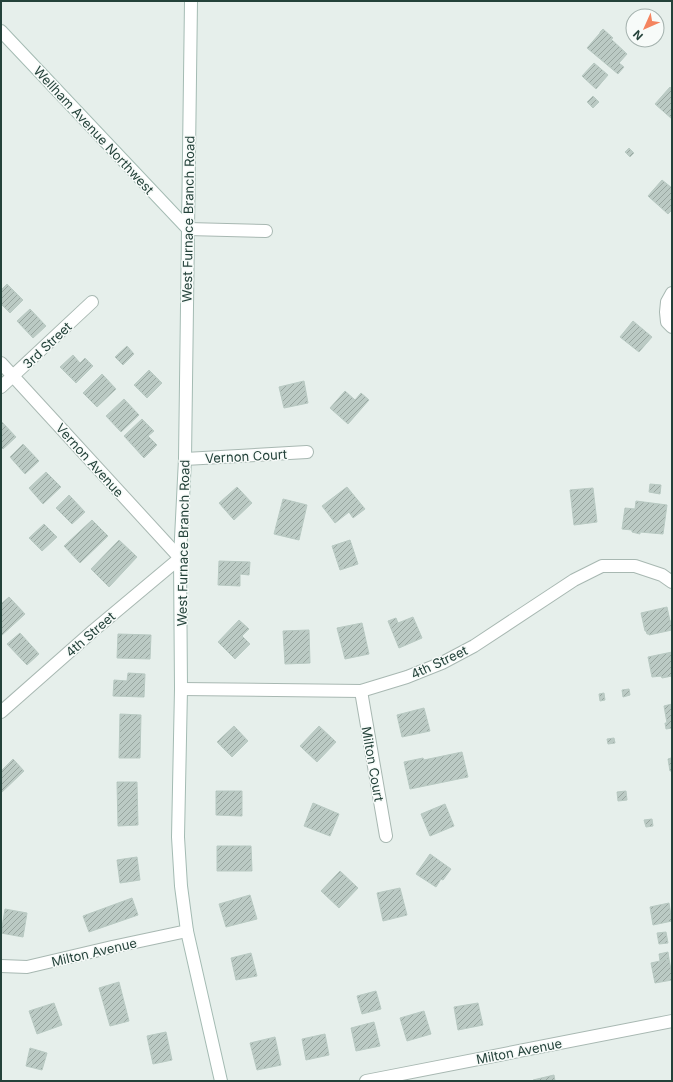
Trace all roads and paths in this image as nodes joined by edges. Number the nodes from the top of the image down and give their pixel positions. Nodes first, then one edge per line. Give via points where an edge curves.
1 (191, 1) edge
2 (1, 31) edge
3 (188, 230) junction
4 (266, 231) dead end
5 (672, 293) edge
6 (92, 302) dead end
7 (672, 327) edge
8 (1, 362) edge
9 (13, 376) junction
10 (1, 387) edge
11 (307, 452) dead end
12 (185, 459) junction
13 (180, 558) junction
14 (672, 582) edge
15 (181, 689) junction
16 (361, 691) junction
17 (3, 705) edge
18 (386, 836) dead end
19 (187, 931) junction
20 (1, 966) edge
21 (672, 1021) edge
22 (221, 1081) edge
23 (366, 1081) edge

1 - 3 street, West Furnace Branch Road
2 - 3 street, Wellham Avenue Northwest
3 - 4 street
3 - 12 street, West Furnace Branch Road
5 - 7 street via 667,302 666,312 667,322
6 - 9 street, 3rd Street
8 - 9 street, Vernon Avenue
9 - 10 street, 3rd Street
9 - 13 street, Vernon Avenue
11 - 12 street, Vernon Court
12 - 13 street, West Furnace Branch Road
13 - 15 street, West Furnace Branch Road
13 - 17 street, 4th Street
14 - 16 street, 4th Street via 635,566 602,566 574,580 474,646 442,663
15 - 16 street, 4th Street
15 - 19 street, West Furnace Branch Road via 178,837
16 - 18 street, Milton Court
19 - 20 street, Milton Avenue via 27,967
19 - 22 street, West Furnace Branch Road
21 - 23 street, Milton Avenue

